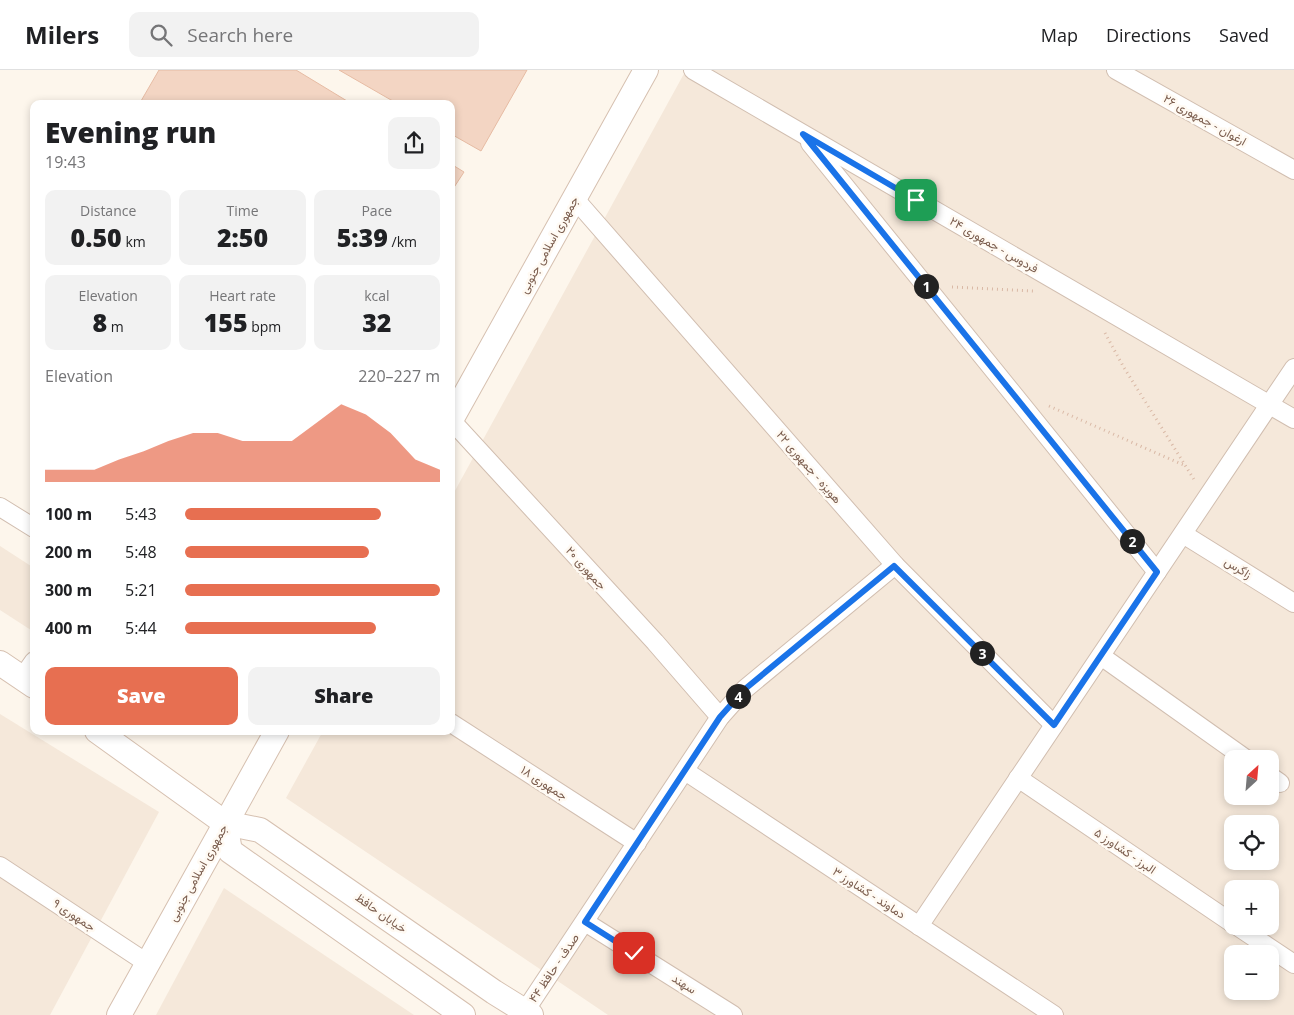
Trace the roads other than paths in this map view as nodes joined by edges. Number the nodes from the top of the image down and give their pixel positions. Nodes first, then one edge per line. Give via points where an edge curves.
1 (646, 70) edge
2 (693, 70) edge
3 (1116, 70) edge
4 (803, 134) junction
5 (1294, 170) edge
6 (575, 199) junction
7 (1294, 368) edge
8 (1269, 405) junction
9 (455, 413) edge
10 (1294, 419) edge
11 (455, 424) edge
12 (0, 507) edge
13 (30, 526) edge
14 (1183, 534) junction
15 (894, 566) junction
16 (1157, 572) junction
17 (1294, 603) edge
18 (1101, 656) junction
19 (0, 663) edge
20 (30, 675) edge
21 (720, 717) junction
22 (1054, 725) junction
23 (455, 726) edge
24 (103, 735) edge
25 (275, 735) edge
26 (1233, 750) edge
27 (685, 770) junction
28 (1018, 778) junction
29 (225, 824) junction
30 (637, 843) junction
31 (0, 866) edge
32 (1224, 918) edge
33 (585, 922) junction
34 (919, 926) junction
35 (1250, 935) edge
36 (147, 964) junction
37 (1294, 964) edge
38 (528, 1013) edge
39 (119, 1015) edge
40 (462, 1015) edge
41 (733, 1015) edge
42 (1054, 1015) edge

1 - 6 main road, جمهوری اسلامی جنوبی
2 - 4 street, فردوس - جمهوری ۲۴
3 - 5 street, ارغوان - جمهوری ۲۶
4 - 8 street, فردوس - جمهوری ۲۴
4 - 16 street
6 - 9 main road, جمهوری اسلامی جنوبی
6 - 15 street, هویزه - جمهوری ۲۲
7 - 8 street
8 - 10 street, فردوس - جمهوری ۲۴
8 - 14 street
11 - 21 street, جمهوری ۲۰
12 - 13 street
14 - 16 street
14 - 17 street, زاگرس
15 - 21 street, صدف - حافظ ۴۴ via 745,689
15 - 22 street, هویزه - جمهوری ۲۲
16 - 18 street
18 - 22 street
18 - 26 street
19 - 20 main road
21 - 27 street, صدف - حافظ ۴۴
22 - 28 street
23 - 30 street, جمهوری ۱۸
24 - 29 main road, خیابان حافظ
25 - 29 main road, جمهوری اسلامی جنوبی
27 - 30 street, صدف - حافظ ۴۴
27 - 34 street, دماوند - کشاورز ۳
28 - 32 street, البرز - کشاورز ۵
28 - 34 street
29 - 36 main road, جمهوری اسلامی جنوبی
29 - 38 main road, خیابان حافظ via 260,830
29 - 40 main road via 230,852
30 - 33 street, صدف - حافظ ۴۴
31 - 36 street, جمهوری ۹
33 - 38 street, صدف - حافظ ۴۴
33 - 41 street, سهند
34 - 42 street, دماوند - کشاورز ۳
35 - 37 street
36 - 39 main road, جمهوری اسلامی جنوبی

